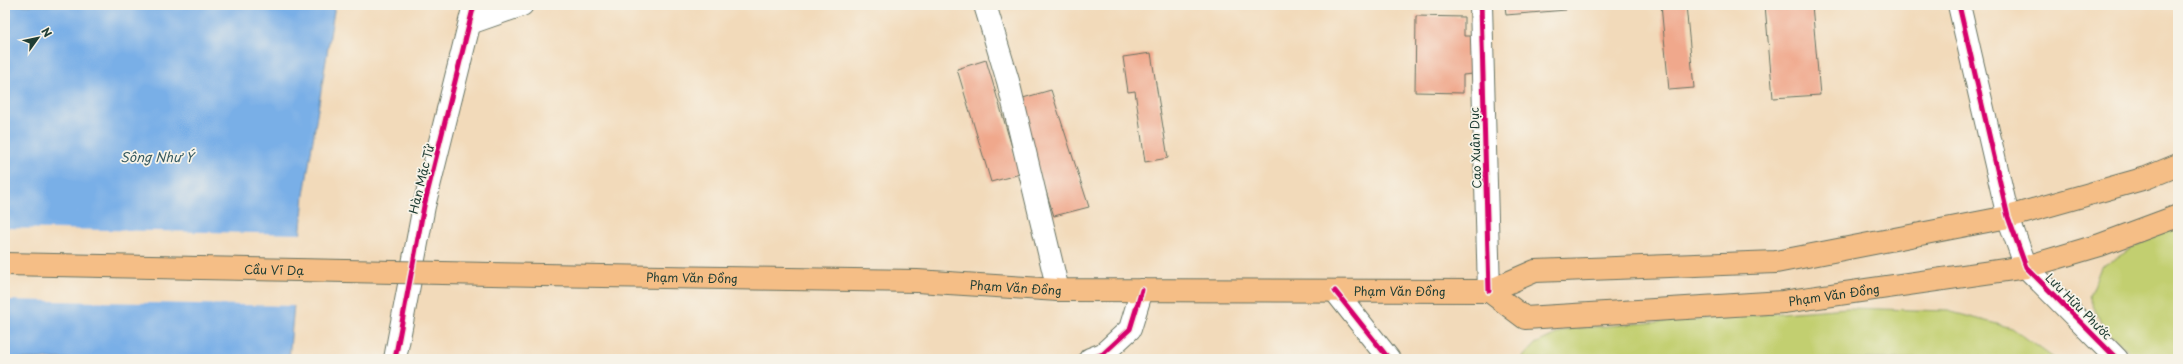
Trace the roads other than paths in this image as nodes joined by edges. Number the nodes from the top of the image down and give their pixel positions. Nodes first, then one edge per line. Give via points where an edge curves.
1 (522, 5) edge
2 (985, 5) edge
3 (1481, 5) edge
4 (1959, 5) edge
5 (472, 14) edge
6 (2178, 165) edge
7 (2178, 216) edge
8 (2008, 217) junction
9 (5, 264) edge
10 (2026, 267) junction
11 (542, 275) joint
12 (1058, 290) junction
13 (1142, 290) junction
14 (1335, 291) junction
15 (1489, 291) junction
16 (395, 359) edge
17 (1090, 359) edge
18 (1389, 359) edge
19 (2117, 359) edge

1 - 5 street
2 - 12 street via 1008,81
3 - 15 street, Cao Xuân Dục
4 - 8 street
5 - 16 street, Hàn Mặc Tử via 424,206
6 - 8 main road, Phạm Văn Đồng via 2146,178
7 - 10 main road, Phạm Văn Đồng via 2100,245
8 - 10 street
8 - 15 main road, Phạm Văn Đồng via 1776,262 1535,271
9 - 11 main road, Cầu Vĩ Dạ, bridge
10 - 15 main road, Phạm Văn Đồng via 1783,302 1525,318
10 - 19 street, Lưu Hữu Phước
11 - 12 main road, Phạm Văn Đồng via 917,281
12 - 13 main road, Phạm Văn Đồng
13 - 14 main road, Phạm Văn Đồng
13 - 17 street via 1130,329 1103,354
14 - 15 main road, Phạm Văn Đồng
14 - 18 street

